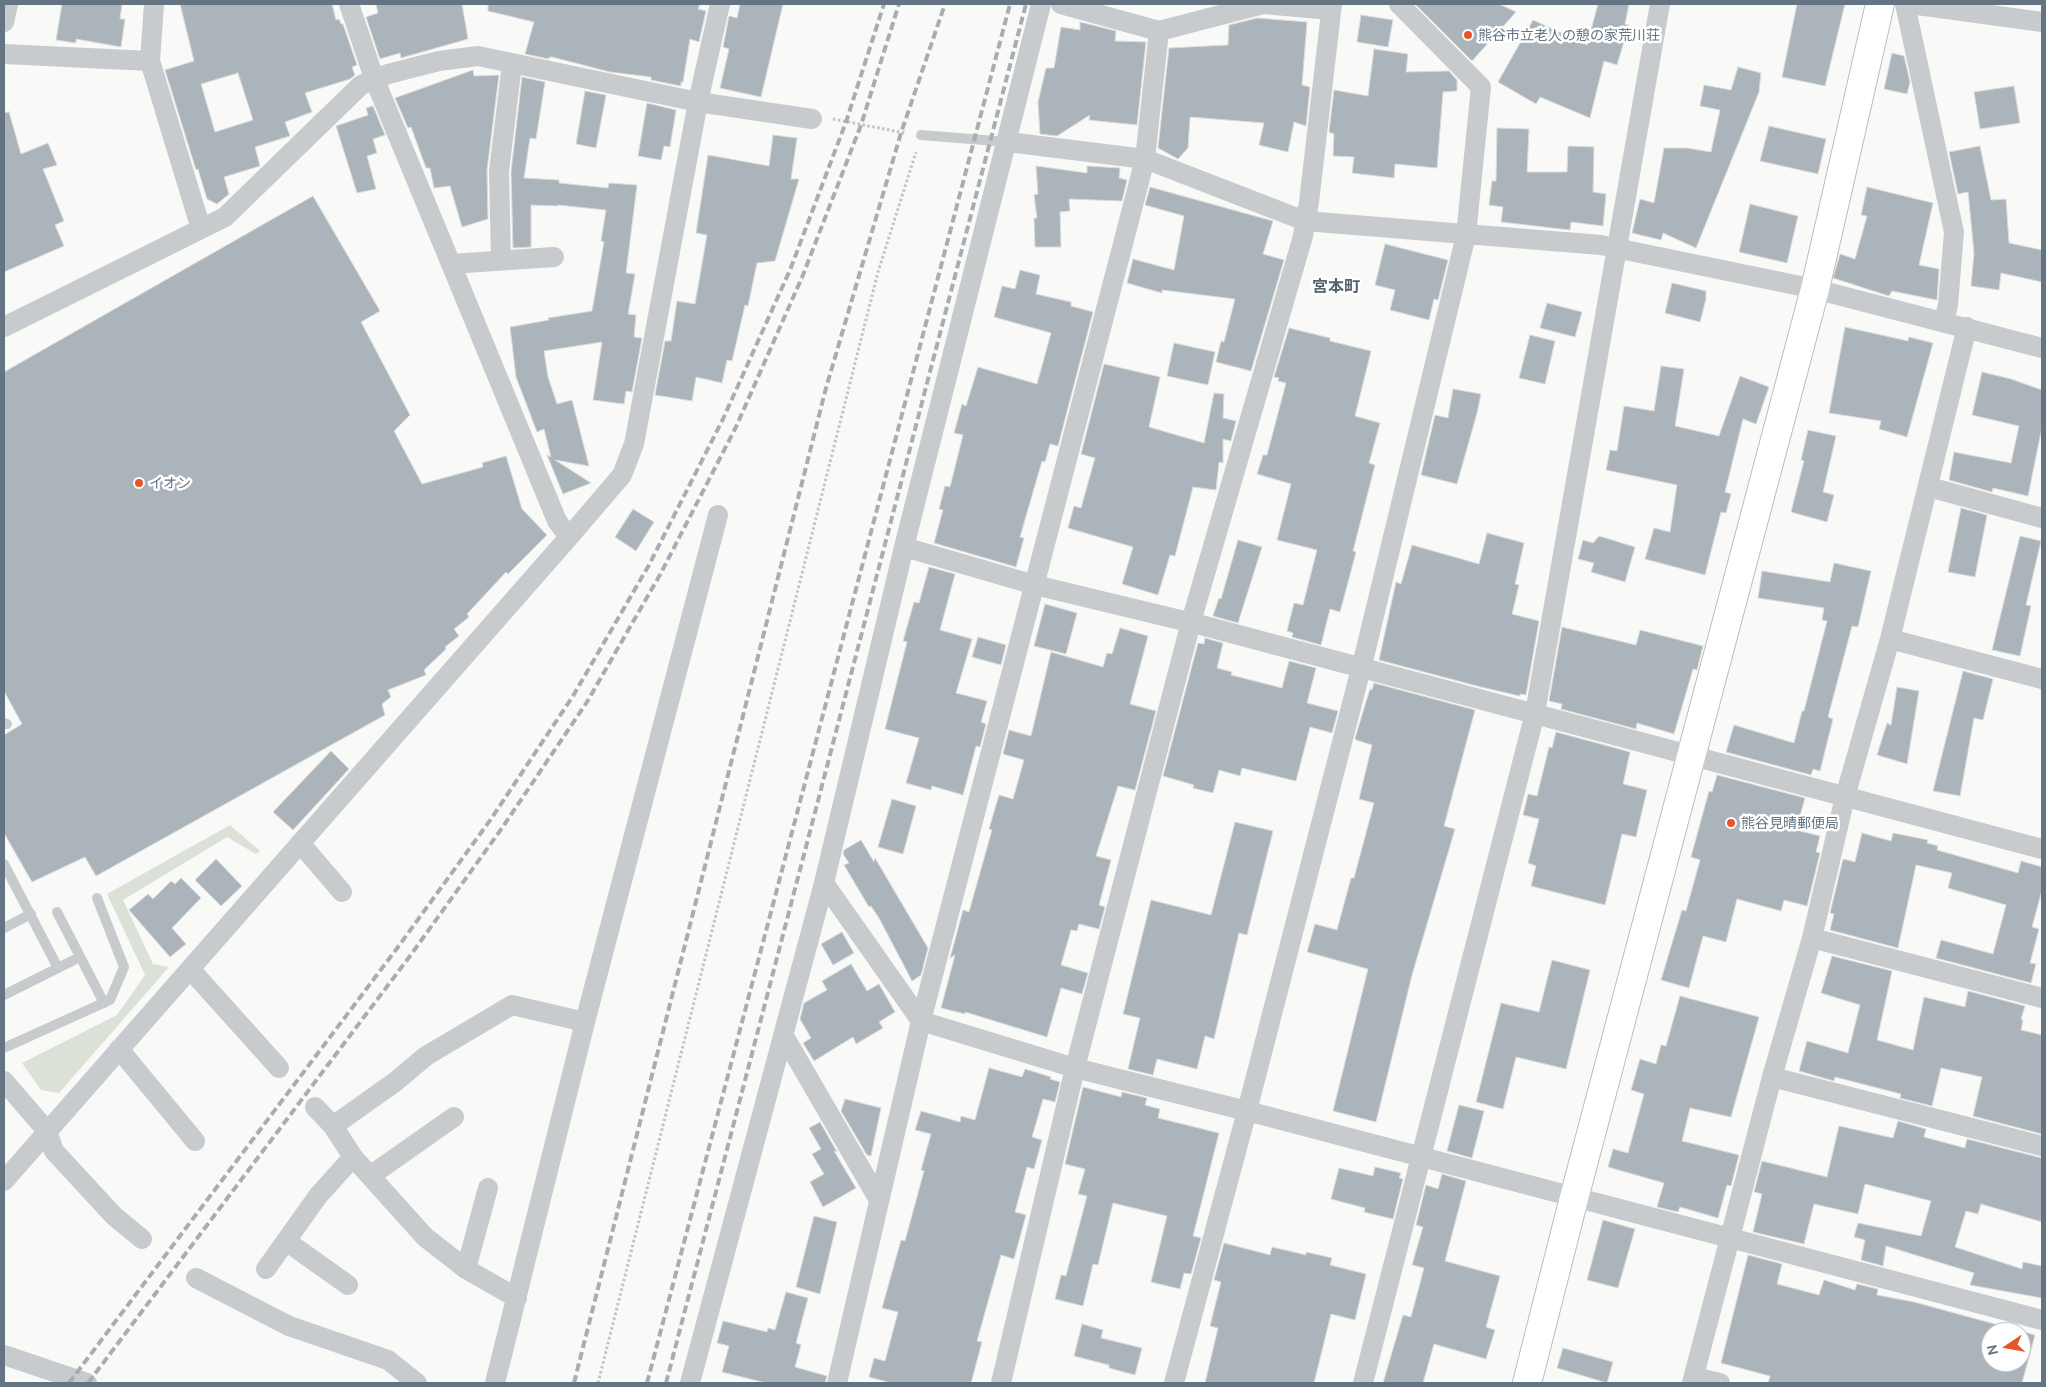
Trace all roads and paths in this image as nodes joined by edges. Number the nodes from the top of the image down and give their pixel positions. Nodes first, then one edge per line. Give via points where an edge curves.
1 (8, 4) edge
2 (154, 4) edge
3 (349, 4) edge
4 (720, 4) edge
5 (1042, 4) edge
6 (1061, 4) edge
7 (1263, 4) edge
8 (1399, 4) edge
9 (1660, 4) edge
10 (1880, 4) edge
11 (1905, 4) edge
12 (1910, 4) edge
13 (1331, 7) edge
14 (4, 22) edge
15 (2042, 22) edge
16 (1160, 31) junction
17 (4, 54) edge
18 (150, 61) junction
19 (512, 64) junction
20 (374, 78) junction
21 (698, 102) junction
22 (812, 119) joint
23 (921, 135) junction
24 (1008, 142) junction
25 (1145, 159) junction
26 (1305, 221) junction
27 (201, 229) junction
28 (1466, 235) junction
29 (1616, 248) junction
30 (554, 257) dead end
31 (501, 260) junction
32 (451, 264) junction
33 (1815, 289) junction
34 (1944, 321) junction
35 (4, 327) edge
36 (1967, 327) junction
37 (2042, 348) edge
38 (1928, 487) junction
39 (718, 514) dead end
40 (2042, 518) edge
41 (569, 537) junction
42 (904, 546) junction
43 (1035, 585) junction
44 (1191, 622) junction
45 (1890, 639) junction
46 (1361, 667) junction
47 (2042, 679) edge
48 (1535, 713) junction
49 (1692, 755) junction
50 (1845, 797) junction
51 (300, 843) junction
52 (2042, 849) edge
53 (4, 864) edge
54 (824, 883) junction
55 (342, 892) dead end
56 (97, 898) dead end
57 (57, 912) dead end
58 (31, 914) junction
59 (4, 928) edge
60 (1812, 938) junction
61 (80, 957) junction
62 (58, 968) junction
63 (190, 969) junction
64 (4, 995) edge
65 (2042, 998) edge
66 (104, 1003) junction
67 (921, 1021) junction
68 (585, 1022) junction
69 (784, 1036) junction
70 (4, 1048) edge
71 (119, 1049) junction
72 (279, 1068) dead end
73 (1075, 1068) junction
74 (1772, 1077) junction
75 (4, 1081) edge
76 (315, 1107) dead end
77 (1247, 1111) junction
78 (454, 1117) dead end
79 (333, 1126) junction
80 (47, 1131) junction
81 (195, 1141) dead end
82 (2042, 1146) edge
83 (353, 1157) junction
84 (1421, 1157) junction
85 (370, 1176) junction
86 (4, 1181) edge
87 (488, 1188) dead end
88 (1574, 1198) junction
89 (879, 1200) junction
90 (142, 1238) dead end
91 (1730, 1238) junction
92 (286, 1241) junction
93 (266, 1269) dead end
94 (466, 1269) junction
95 (196, 1278) dead end
96 (348, 1285) dead end
97 (517, 1298) junction
98 (2042, 1320) edge
99 (4, 1355) edge
100 (1693, 1380) edge
101 (87, 1383) edge
102 (417, 1383) edge
103 (495, 1383) edge
104 (598, 1383) edge
105 (690, 1383) edge
106 (837, 1383) edge
107 (1001, 1383) edge
108 (1174, 1383) edge
109 (1363, 1383) edge
110 (1527, 1383) edge
111 (1720, 1383) edge

1 - 14 street
2 - 18 street
3 - 20 street
4 - 21 street
5 - 24 street
6 - 16 street
7 - 13 street
7 - 16 street
8 - 28 street via 1482,87
9 - 29 street
10 - 33 street
11 - 34 street via 1954,232
12 - 15 street
13 - 26 street
16 - 25 street
17 - 18 street
18 - 27 street
19 - 20 street via 478,56 439,61
19 - 21 street
19 - 31 street via 499,171
20 - 27 street via 361,85 225,217
20 - 32 street
21 - 22 street
21 - 41 street via 634,444 622,475
22 - 23 path via 826,118
23 - 24 lane
23 - 104 path via 876,281
24 - 25 street
24 - 42 street
25 - 26 street
25 - 43 street
26 - 28 street
26 - 44 street
27 - 35 street
28 - 29 street
28 - 46 street
29 - 33 street
29 - 48 street
30 - 31 street
31 - 32 street
32 - 41 street via 557,521
33 - 34 street
33 - 49 street
34 - 36 street
36 - 37 street
36 - 38 street
38 - 40 street
38 - 45 street
39 - 68 street
41 - 51 street
42 - 43 street
42 - 54 street
43 - 44 street
43 - 67 street
44 - 46 street
44 - 73 street
45 - 47 street
45 - 50 street
46 - 48 street
46 - 77 street
48 - 49 street
48 - 84 street
49 - 50 street
49 - 88 street
50 - 52 street
50 - 60 street
51 - 55 street
51 - 63 street
53 - 58 lane
54 - 67 street
54 - 69 street
56 - 66 lane via 124,967 110,1000
57 - 61 lane
58 - 59 lane
58 - 62 lane
60 - 65 street
60 - 74 street
61 - 62 lane
61 - 66 lane
62 - 64 lane
63 - 71 street
63 - 72 street
66 - 70 lane
67 - 73 street
67 - 89 street
68 - 79 street via 512,1005 426,1056
68 - 97 street
69 - 89 street
69 - 105 street
71 - 80 street
71 - 81 street
73 - 77 street
73 - 107 street
74 - 82 street
74 - 91 street
75 - 80 street
76 - 79 street
77 - 84 street
77 - 108 street
78 - 85 street
79 - 83 street
80 - 86 street
80 - 90 street via 54,1151 114,1216
83 - 85 street
83 - 92 street via 318,1196
84 - 88 street
84 - 109 street
85 - 94 street via 425,1237
87 - 94 street
88 - 91 street
88 - 110 street
89 - 106 street
91 - 98 street
91 - 100 street
92 - 93 street
92 - 96 street
94 - 97 street
95 - 102 street via 289,1326 388,1360
97 - 103 street
99 - 101 street
100 - 111 street

